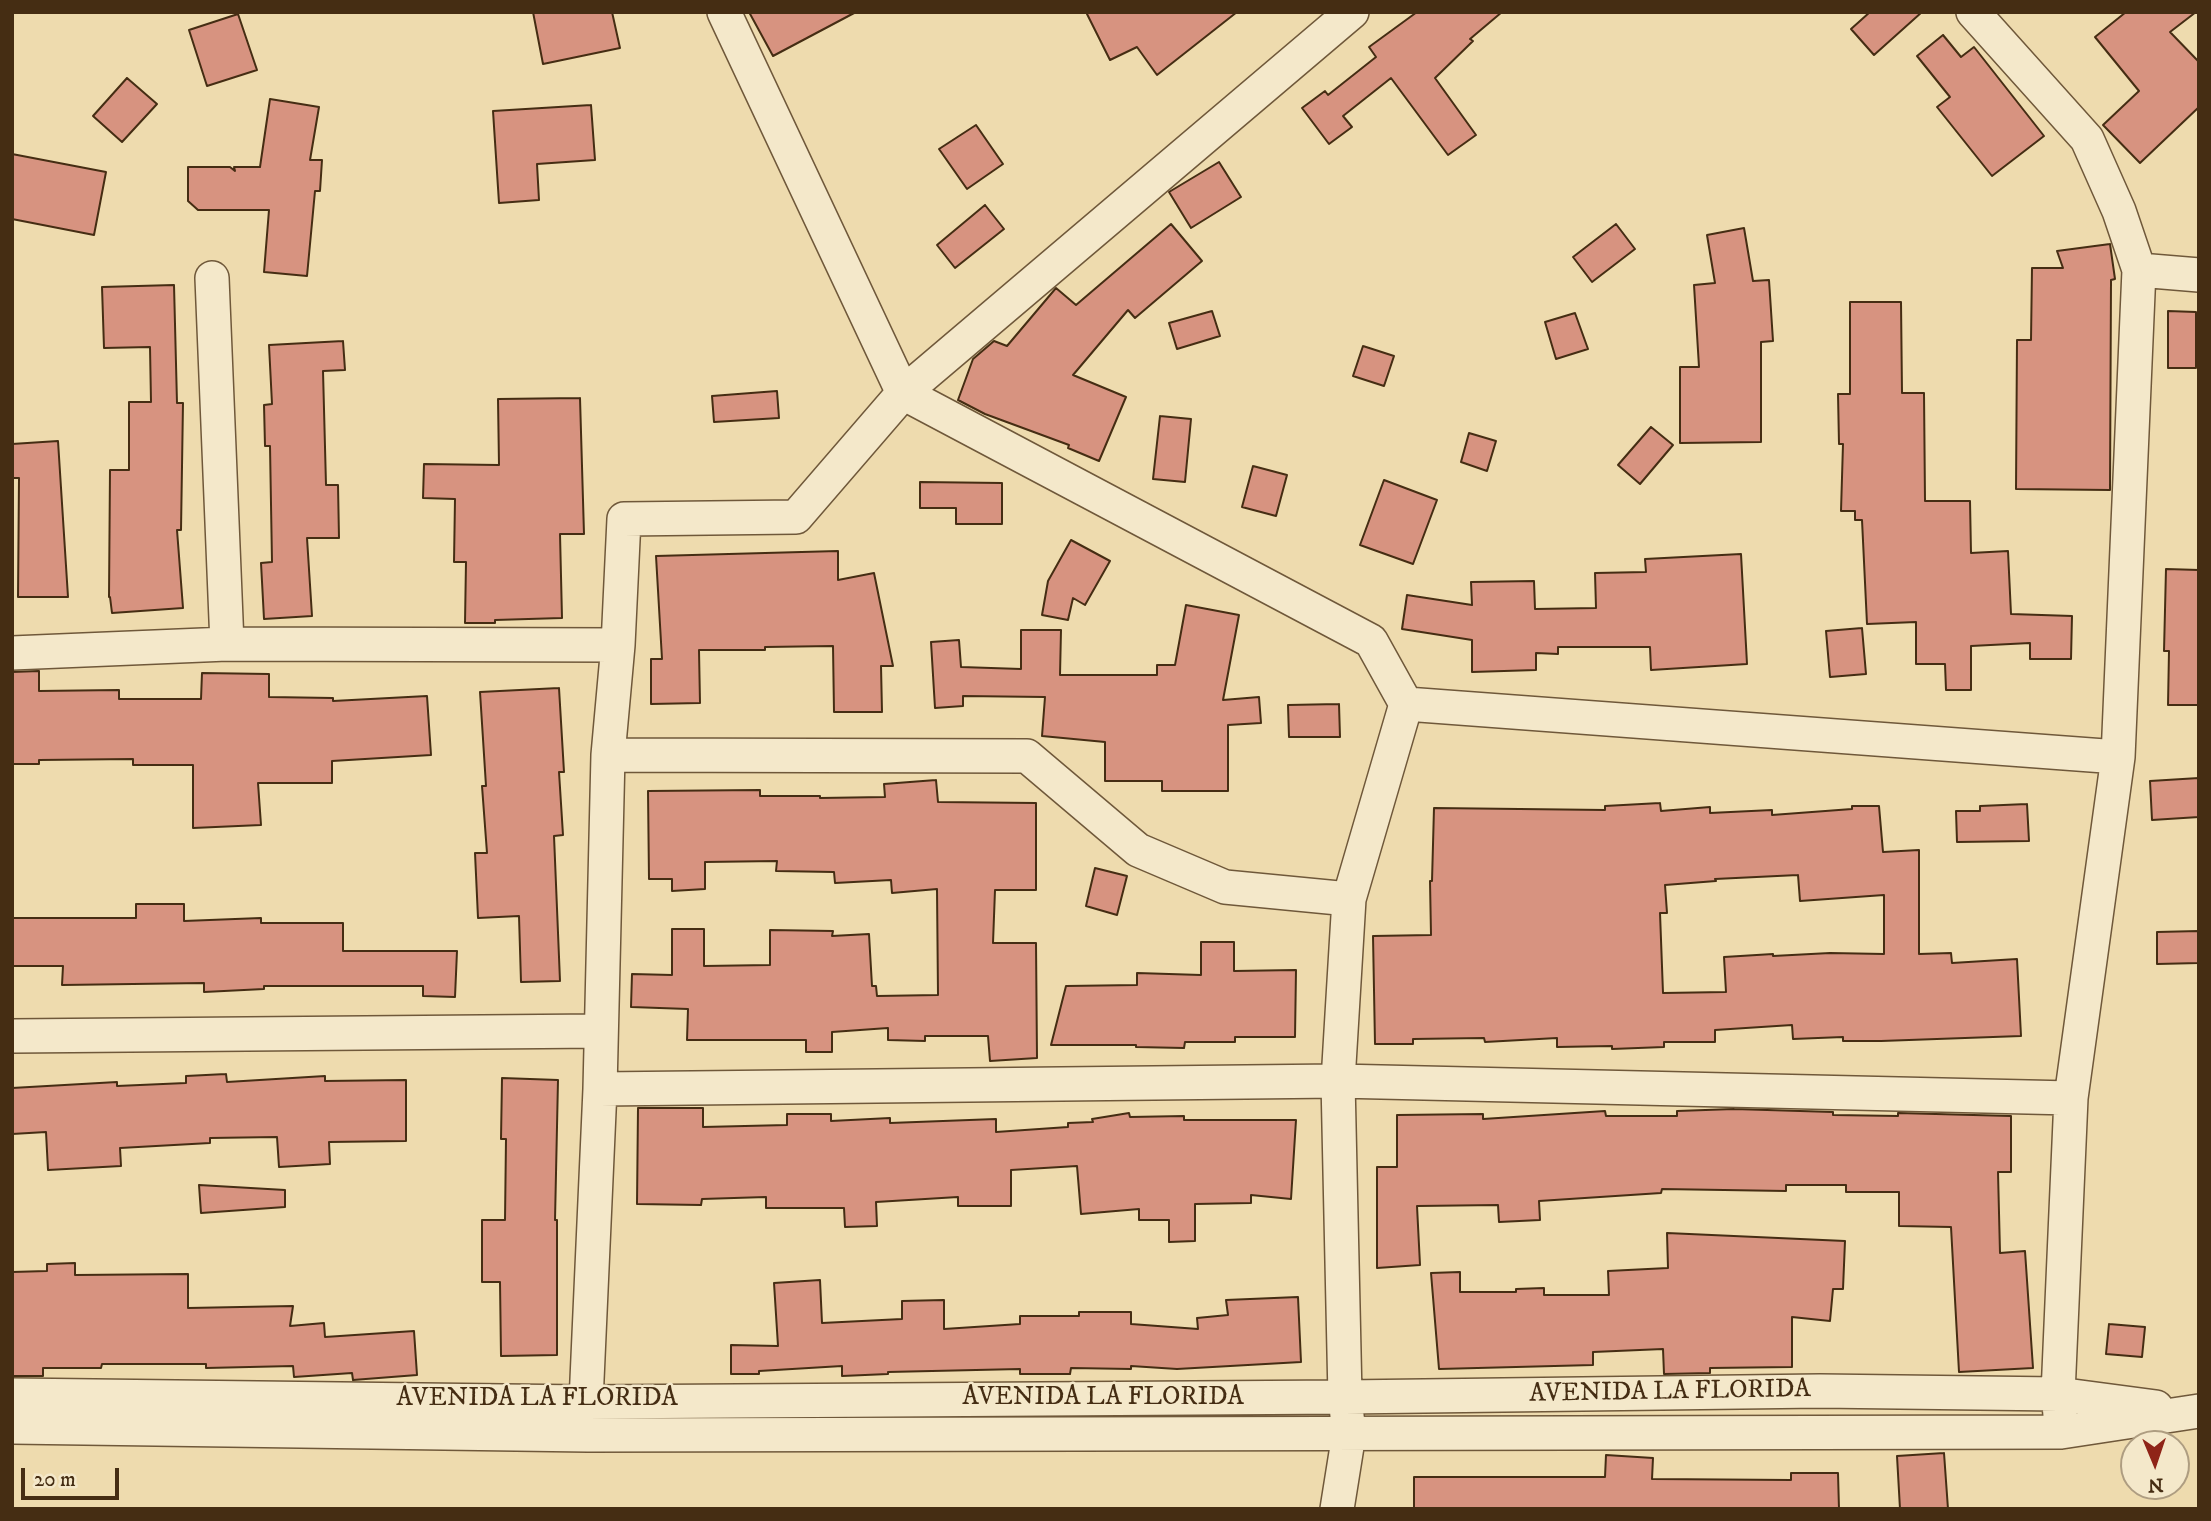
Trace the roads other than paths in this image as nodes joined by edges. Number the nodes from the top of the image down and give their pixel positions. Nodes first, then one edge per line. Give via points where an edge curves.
1 (724, 12) edge
2 (1352, 12) edge
3 (1973, 12) edge
4 (2138, 270) junction
5 (2199, 275) edge
6 (212, 278) dead end
7 (903, 393) junction
8 (227, 644) junction
9 (618, 645) junction
10 (12, 653) edge
11 (1406, 704) junction
12 (608, 755) junction
13 (2118, 757) junction
14 (1349, 899) junction
15 (600, 1031) junction
16 (12, 1036) edge
17 (1338, 1081) junction
18 (600, 1089) junction
19 (2071, 1098) junction
20 (2058, 1394) junction
21 (12, 1395) edge
22 (1345, 1397) junction
23 (586, 1402) junction
24 (2196, 1411) edge
25 (12, 1427) edge
26 (2061, 1432) junction
27 (1349, 1434) junction
28 (588, 1435) junction
29 (1336, 1509) edge

1 - 7 street
2 - 7 street
3 - 4 street via 2087,139 2119,211
4 - 5 street
4 - 13 street
6 - 8 street
7 - 9 street via 796,517 624,519
7 - 11 street via 1371,641
8 - 9 street
8 - 10 street
9 - 12 street
11 - 13 street
11 - 14 street
12 - 14 street via 1027,756 1138,850 1225,887
12 - 15 street
13 - 19 street
14 - 17 street
15 - 16 street
15 - 18 street
17 - 18 street
17 - 19 street
17 - 22 street
18 - 23 street
19 - 20 street
20 - 22 street, AVENIDA LA FLORIDA via 1819,1391
20 - 24 street, AVENIDA LA FLORIDA
20 - 26 street
21 - 23 street, AVENIDA LA FLORIDA
22 - 23 street, AVENIDA LA FLORIDA
22 - 27 street
23 - 28 street
24 - 26 street
25 - 28 street
26 - 27 street
27 - 28 street
27 - 29 street

